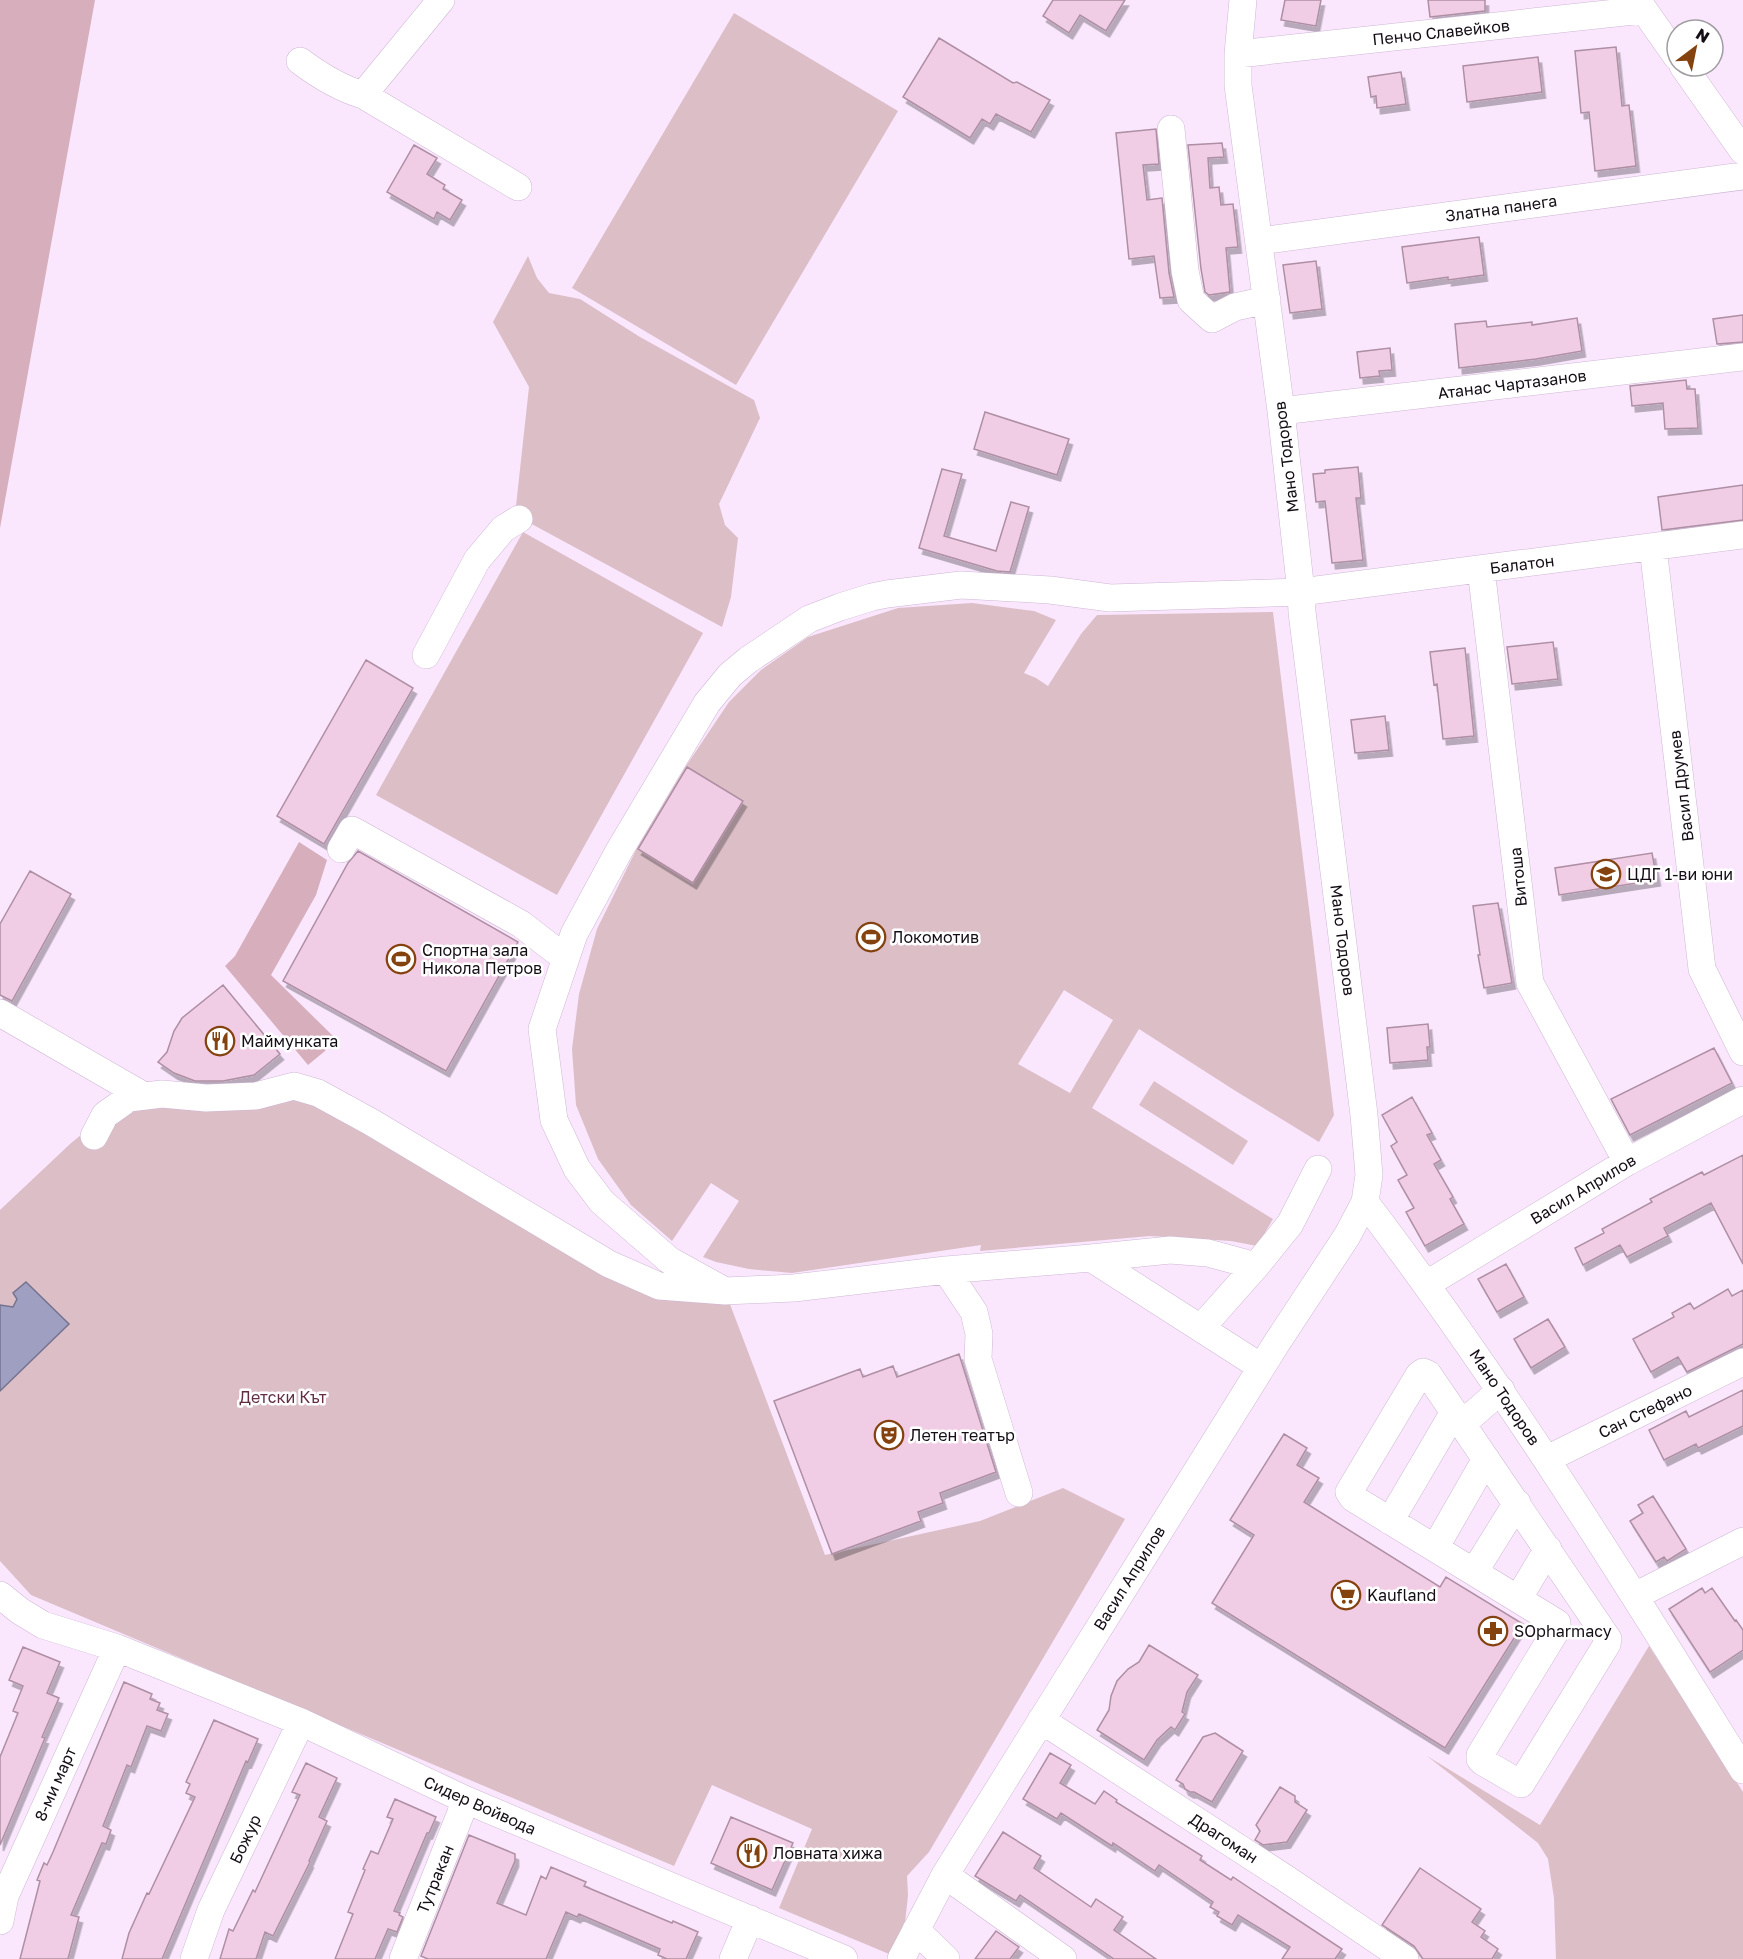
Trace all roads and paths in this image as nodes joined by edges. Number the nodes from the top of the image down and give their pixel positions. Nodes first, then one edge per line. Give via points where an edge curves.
1 (441, 0) edge
2 (1243, 0) edge
3 (1640, 5) edge
4 (1665, 40) edge
5 (1238, 54) junction
6 (300, 61) dead end
7 (1691, 78) edge
8 (363, 95) junction
9 (1171, 129) dead end
10 (1743, 151) edge
11 (1743, 176) edge
12 (518, 187) dead end
13 (1259, 241) junction
14 (1267, 300) junction
15 (1743, 357) edge
16 (1281, 411) junction
17 (519, 519) dead end
18 (1743, 535) edge
19 (1653, 547) junction
20 (1481, 569) junction
21 (1302, 592) junction
22 (426, 655) dead end
23 (341, 849) dead end
24 (565, 958) junction
25 (0, 1013) edge
26 (1743, 1052) edge
27 (144, 1096) junction
28 (1743, 1100) edge
29 (94, 1136) dead end
30 (1628, 1162) junction
31 (1318, 1169) dead end
32 (1365, 1202) junction
33 (1090, 1258) junction
34 (1256, 1266) junction
35 (946, 1270) junction
36 (1427, 1284) junction
37 (725, 1290) junction
38 (1201, 1328) junction
39 (1743, 1362) edge
40 (1262, 1367) junction
41 (1501, 1390) junction
42 (1458, 1418) junction
43 (1486, 1459) junction
44 (1547, 1459) junction
45 (1018, 1494) dead end
46 (1516, 1503) junction
47 (1390, 1521) junction
48 (1743, 1541) edge
49 (1435, 1548) junction
50 (1548, 1549) junction
51 (1474, 1572) junction
52 (0, 1595) edge
53 (1635, 1596) junction
54 (1518, 1599) junction
55 (117, 1648) junction
56 (1041, 1720) junction
57 (301, 1722) junction
58 (1743, 1770) edge
59 (466, 1800) junction
60 (945, 1875) junction
61 (750, 1919) junction
62 (0, 1922) edge
63 (916, 1930) junction
64 (194, 1959) edge
65 (403, 1959) edge
66 (734, 1959) edge
67 (844, 1959) edge
68 (901, 1959) edge
69 (946, 1959) edge
70 (1063, 1959) edge
71 (1405, 1959) edge

1 - 8 street
2 - 5 street, Мано Тодоров
3 - 4 street
3 - 5 street, Пенчо Славейков
5 - 13 street, Мано Тодоров via 1238,85
6 - 8 street via 323,78
7 - 10 street
8 - 12 street
9 - 14 street via 1191,300 1212,319 1235,307
11 - 13 street, Златна панега
13 - 14 street, Мано Тодоров
14 - 16 street, Мано Тодоров
15 - 16 street, Атанас Чартазанов
16 - 21 street, Мано Тодоров
17 - 22 street via 503,529 477,560
18 - 19 street, Балатон
19 - 20 street, Балатон
19 - 26 street, Васил Друмев via 1702,969
20 - 21 street, Балатон
20 - 30 street, Витоша via 1530,983
21 - 24 street, Балатон via 1110,598 961,585 872,597 809,619 730,675 707,703 619,851
21 - 32 street, Мано Тодоров via 1364,1115 1370,1175
23 - 24 street via 352,830 521,924
24 - 37 street, Балатон via 542,1029 554,1120 577,1169 602,1202 669,1260
25 - 27 street
27 - 29 street via 129,1098 105,1115
27 - 37 street via 256,1096 294,1086 318,1093 609,1264 658,1286
28 - 30 street, Васил Априлов
30 - 36 street, Васил Априлов
31 - 34 street via 1290,1224
32 - 36 street, Мано Тодоров
32 - 40 street, Васил Априлов
33 - 34 street via 1170,1250 1208,1253
33 - 35 street
33 - 38 street
34 - 38 street
35 - 37 street via 794,1288
35 - 45 street via 974,1312 979,1334 978,1359
36 - 41 street, Мано Тодоров
38 - 40 street
39 - 44 street, Сан Стефано
40 - 56 street, Васил Априлов
41 - 42 street
41 - 44 street, Мано Тодоров
42 - 43 street
42 - 47 street
42 - 47 street via 1428,1374 1419,1375 1349,1492
43 - 46 street
43 - 49 street
44 - 53 street, Мано Тодоров
46 - 50 street
46 - 51 street
47 - 49 street
48 - 53 street
49 - 51 street
50 - 54 street
50 - 54 street via 1608,1639 1521,1784 1480,1760 1558,1626
51 - 54 street
52 - 55 street, Сидер Войвода via 43,1625
53 - 58 street, Мано Тодоров
55 - 57 street, Сидер Войвода
55 - 62 street, 8-ми март via 4,1896
56 - 60 street, Васил Априлов
56 - 71 street, Драгоман
57 - 59 street, Сидер Войвода
57 - 64 street, Божур via 211,1910
59 - 61 street, Сидер Войвода
59 - 65 street, Тутракан
60 - 63 street, Васил Априлов
60 - 70 street
61 - 66 street
61 - 67 street, Сидер Войвода
63 - 68 street, Васил Априлов
63 - 69 street

